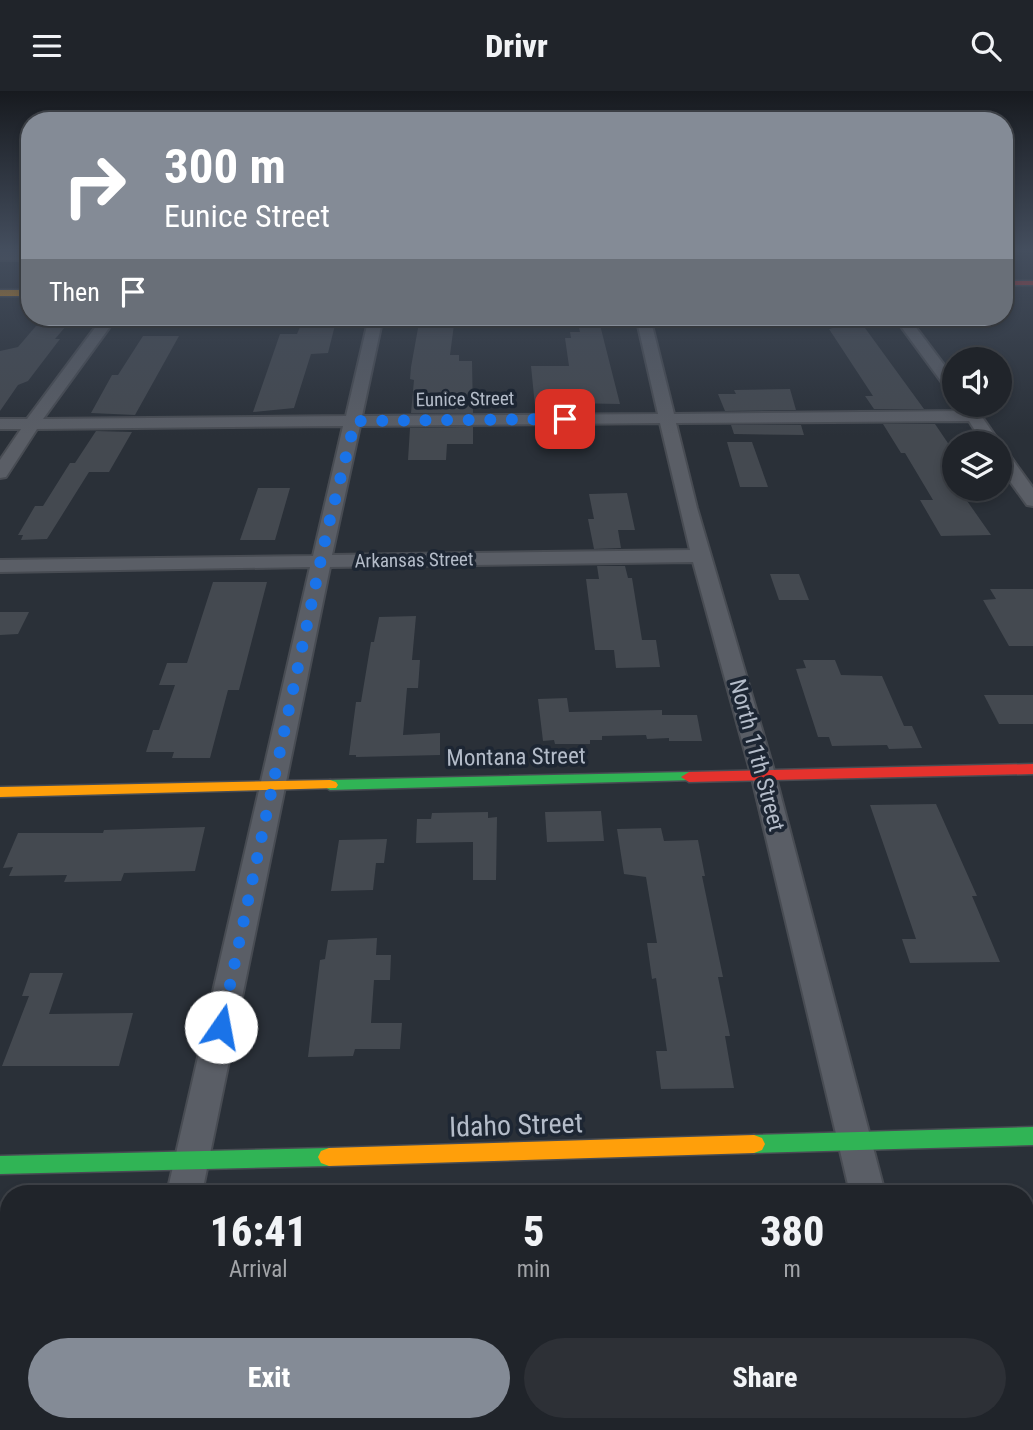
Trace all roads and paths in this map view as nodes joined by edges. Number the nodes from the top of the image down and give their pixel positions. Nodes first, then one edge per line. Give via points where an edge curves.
1 (103, 326) edge
2 (374, 326) edge
3 (645, 326) edge
4 (908, 326) edge
5 (942, 373) edge
6 (942, 411) edge
7 (666, 418) junction
8 (355, 421) junction
9 (0, 424) edge
10 (32, 424) junction
11 (1012, 471) edge
12 (0, 473) edge
13 (1033, 501) edge
14 (702, 556) junction
15 (321, 561) junction
16 (0, 566) edge
17 (1033, 769) edge
18 (763, 774) junction
19 (274, 784) junction
20 (0, 792) edge
21 (1033, 1136) edge
22 (855, 1141) junction
23 (191, 1161) junction
24 (0, 1165) edge
25 (186, 1185) edge
26 (867, 1185) edge

1 - 10 street
2 - 8 street
3 - 7 street, North 11th Street
4 - 5 street
6 - 7 street, Eunice Street
7 - 8 street, Eunice Street
7 - 14 street, North 11th Street
8 - 10 street, Eunice Street
8 - 15 street
9 - 10 street, Eunice Street
10 - 12 street
11 - 13 street
14 - 15 street, Arkansas Street
14 - 18 street, North 11th Street
15 - 16 street, Arkansas Street
15 - 19 street
17 - 18 street, Montana Street
18 - 19 street, Montana Street
18 - 22 street, North 11th Street
19 - 20 street, Montana Street
19 - 23 street
21 - 22 street, Idaho Street
22 - 23 street, Idaho Street
22 - 26 street, North 11th Street
23 - 24 street, Idaho Street
23 - 25 street

